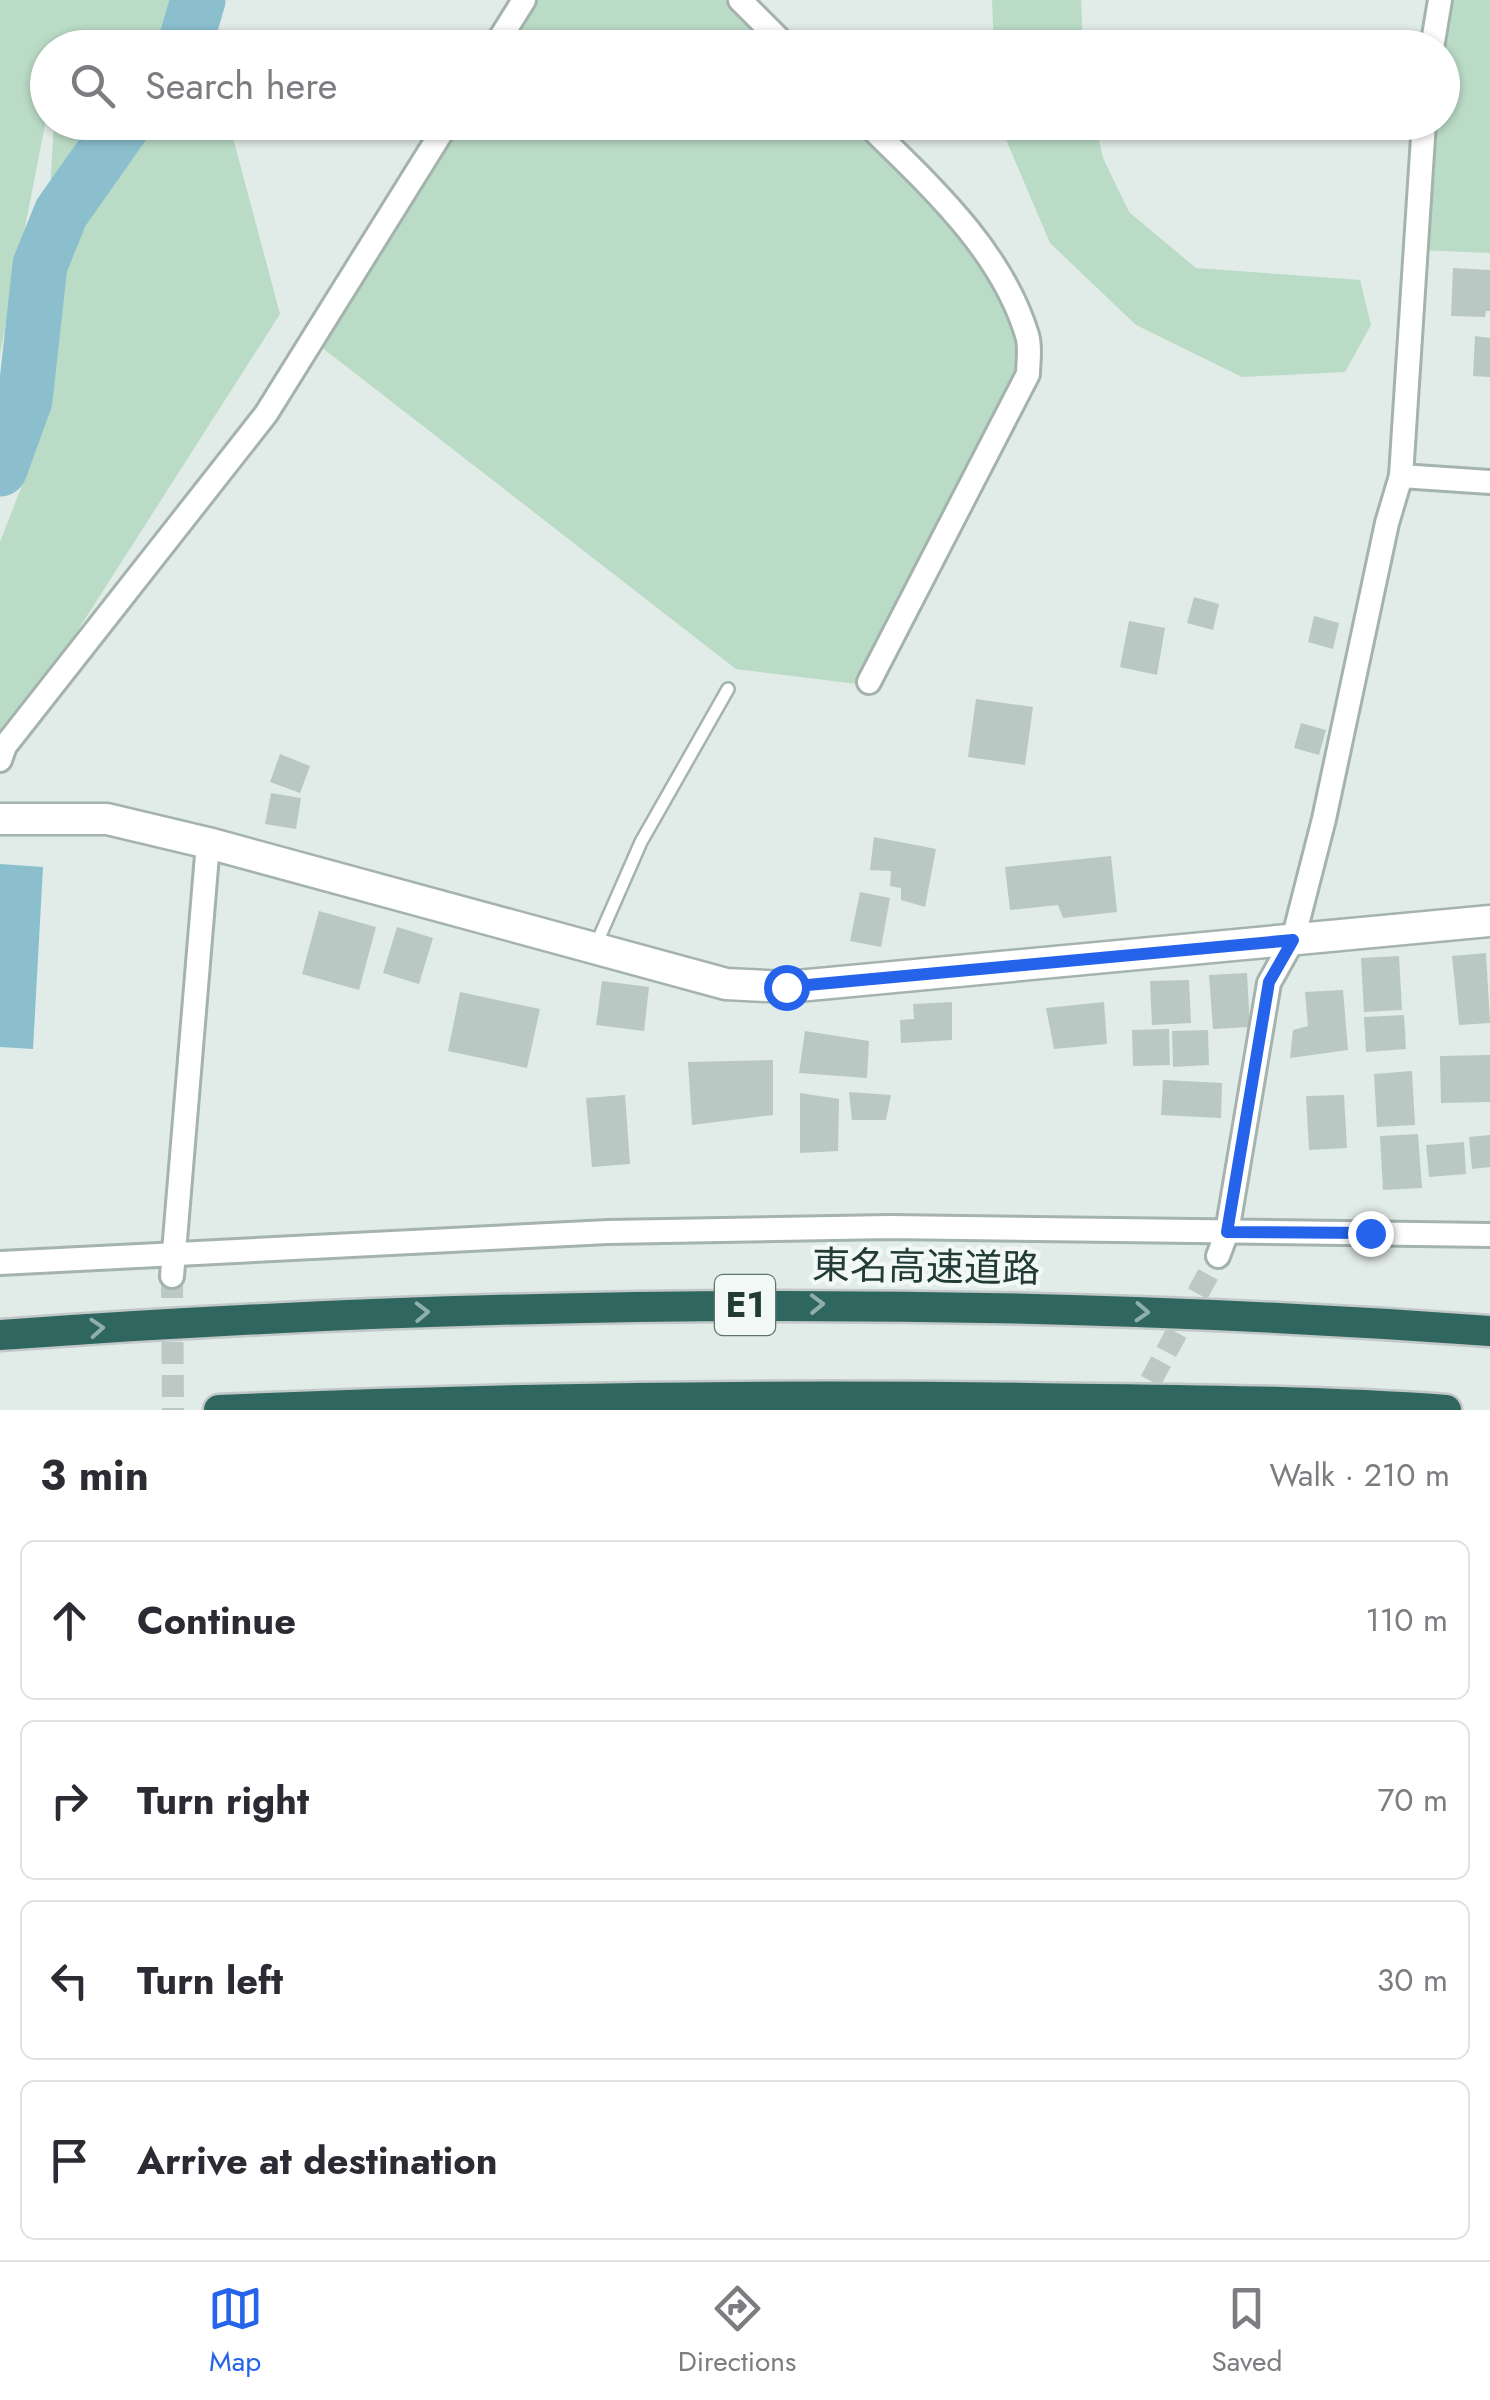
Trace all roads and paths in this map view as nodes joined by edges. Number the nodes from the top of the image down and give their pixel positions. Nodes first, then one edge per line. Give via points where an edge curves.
1 (524, 0) edge
2 (740, 0) edge
3 (1440, 0) edge
4 (505, 30) edge
5 (770, 30) edge
6 (1435, 30) edge
7 (437, 140) edge
8 (882, 140) edge
9 (1423, 140) edge
10 (1401, 476) junction
11 (1490, 482) edge
12 (870, 682) dead end
13 (728, 689) dead end
14 (0, 760) edge
15 (0, 819) edge
16 (208, 843) junction
17 (1490, 920) edge
18 (1293, 940) junction
19 (595, 947) junction
20 (1227, 1232) junction
21 (1490, 1236) edge
22 (1218, 1256) tunnel mouth
23 (0, 1263) edge
24 (173, 1264) junction
25 (1490, 1331) edge
26 (0, 1334) edge
27 (219, 1410) edge
28 (1446, 1410) edge

1 - 4 street
2 - 5 street
3 - 6 street
7 - 14 street via 266,414
8 - 12 street via 964,224 1004,282 1028,339 1028,374
9 - 10 street
10 - 11 street
10 - 18 street
13 - 19 lane via 640,842
15 - 16 street via 107,819
16 - 19 street
16 - 24 street
17 - 18 street
18 - 19 street via 786,987 726,984
18 - 20 street via 1269,982
20 - 21 street
20 - 22 street
20 - 24 street via 890,1226 627,1231
23 - 24 street
26 -> 25 highway, 東名高速道路 / E1 via 291,1316 832,1304
27 - 28 highway via 822,1395

